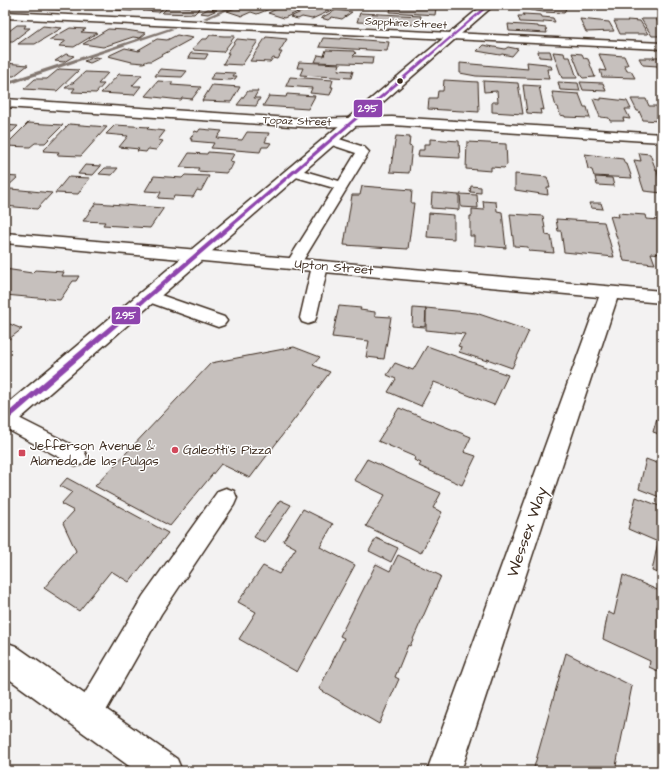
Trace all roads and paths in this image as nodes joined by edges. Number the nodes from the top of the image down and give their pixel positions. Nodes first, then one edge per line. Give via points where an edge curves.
1 (489, 5) edge
2 (5, 15) edge
3 (452, 37) junction
4 (662, 46) edge
5 (5, 103) edge
6 (352, 122) junction
7 (662, 138) edge
8 (330, 140) junction
9 (294, 172) junction
10 (344, 186) junction
11 (5, 238) edge
12 (196, 255) junction
13 (294, 264) junction
14 (320, 266) junction
15 (610, 293) junction
16 (149, 296) junction
17 (662, 297) edge
18 (308, 318) dead end
19 (218, 320) dead end
20 (5, 419) edge
21 (77, 457) dead end
22 (226, 498) dead end
23 (5, 657) edge
24 (88, 716) junction
25 (165, 771) edge
26 (444, 771) edge

1 - 3 street
2 - 3 street, Sapphire Street
3 - 4 street, Sapphire Street
3 - 6 street
5 - 6 street, Topaz Street via 306,123
6 - 7 street, Topaz Street via 392,121
6 - 8 street
8 - 9 street
8 - 10 lane via 363,152
9 - 10 lane
9 - 12 street
10 - 13 lane
11 - 12 street, Upton Street
12 - 13 street, Upton Street
12 - 16 street
13 - 14 street, Upton Street
14 - 15 street, Upton Street
14 - 18 lane
15 - 17 street, Upton Street
15 - 26 street, Wessex Way
16 - 19 lane
16 - 20 street
20 - 21 lane
22 - 24 lane via 152,605
23 - 24 street
24 - 25 street

